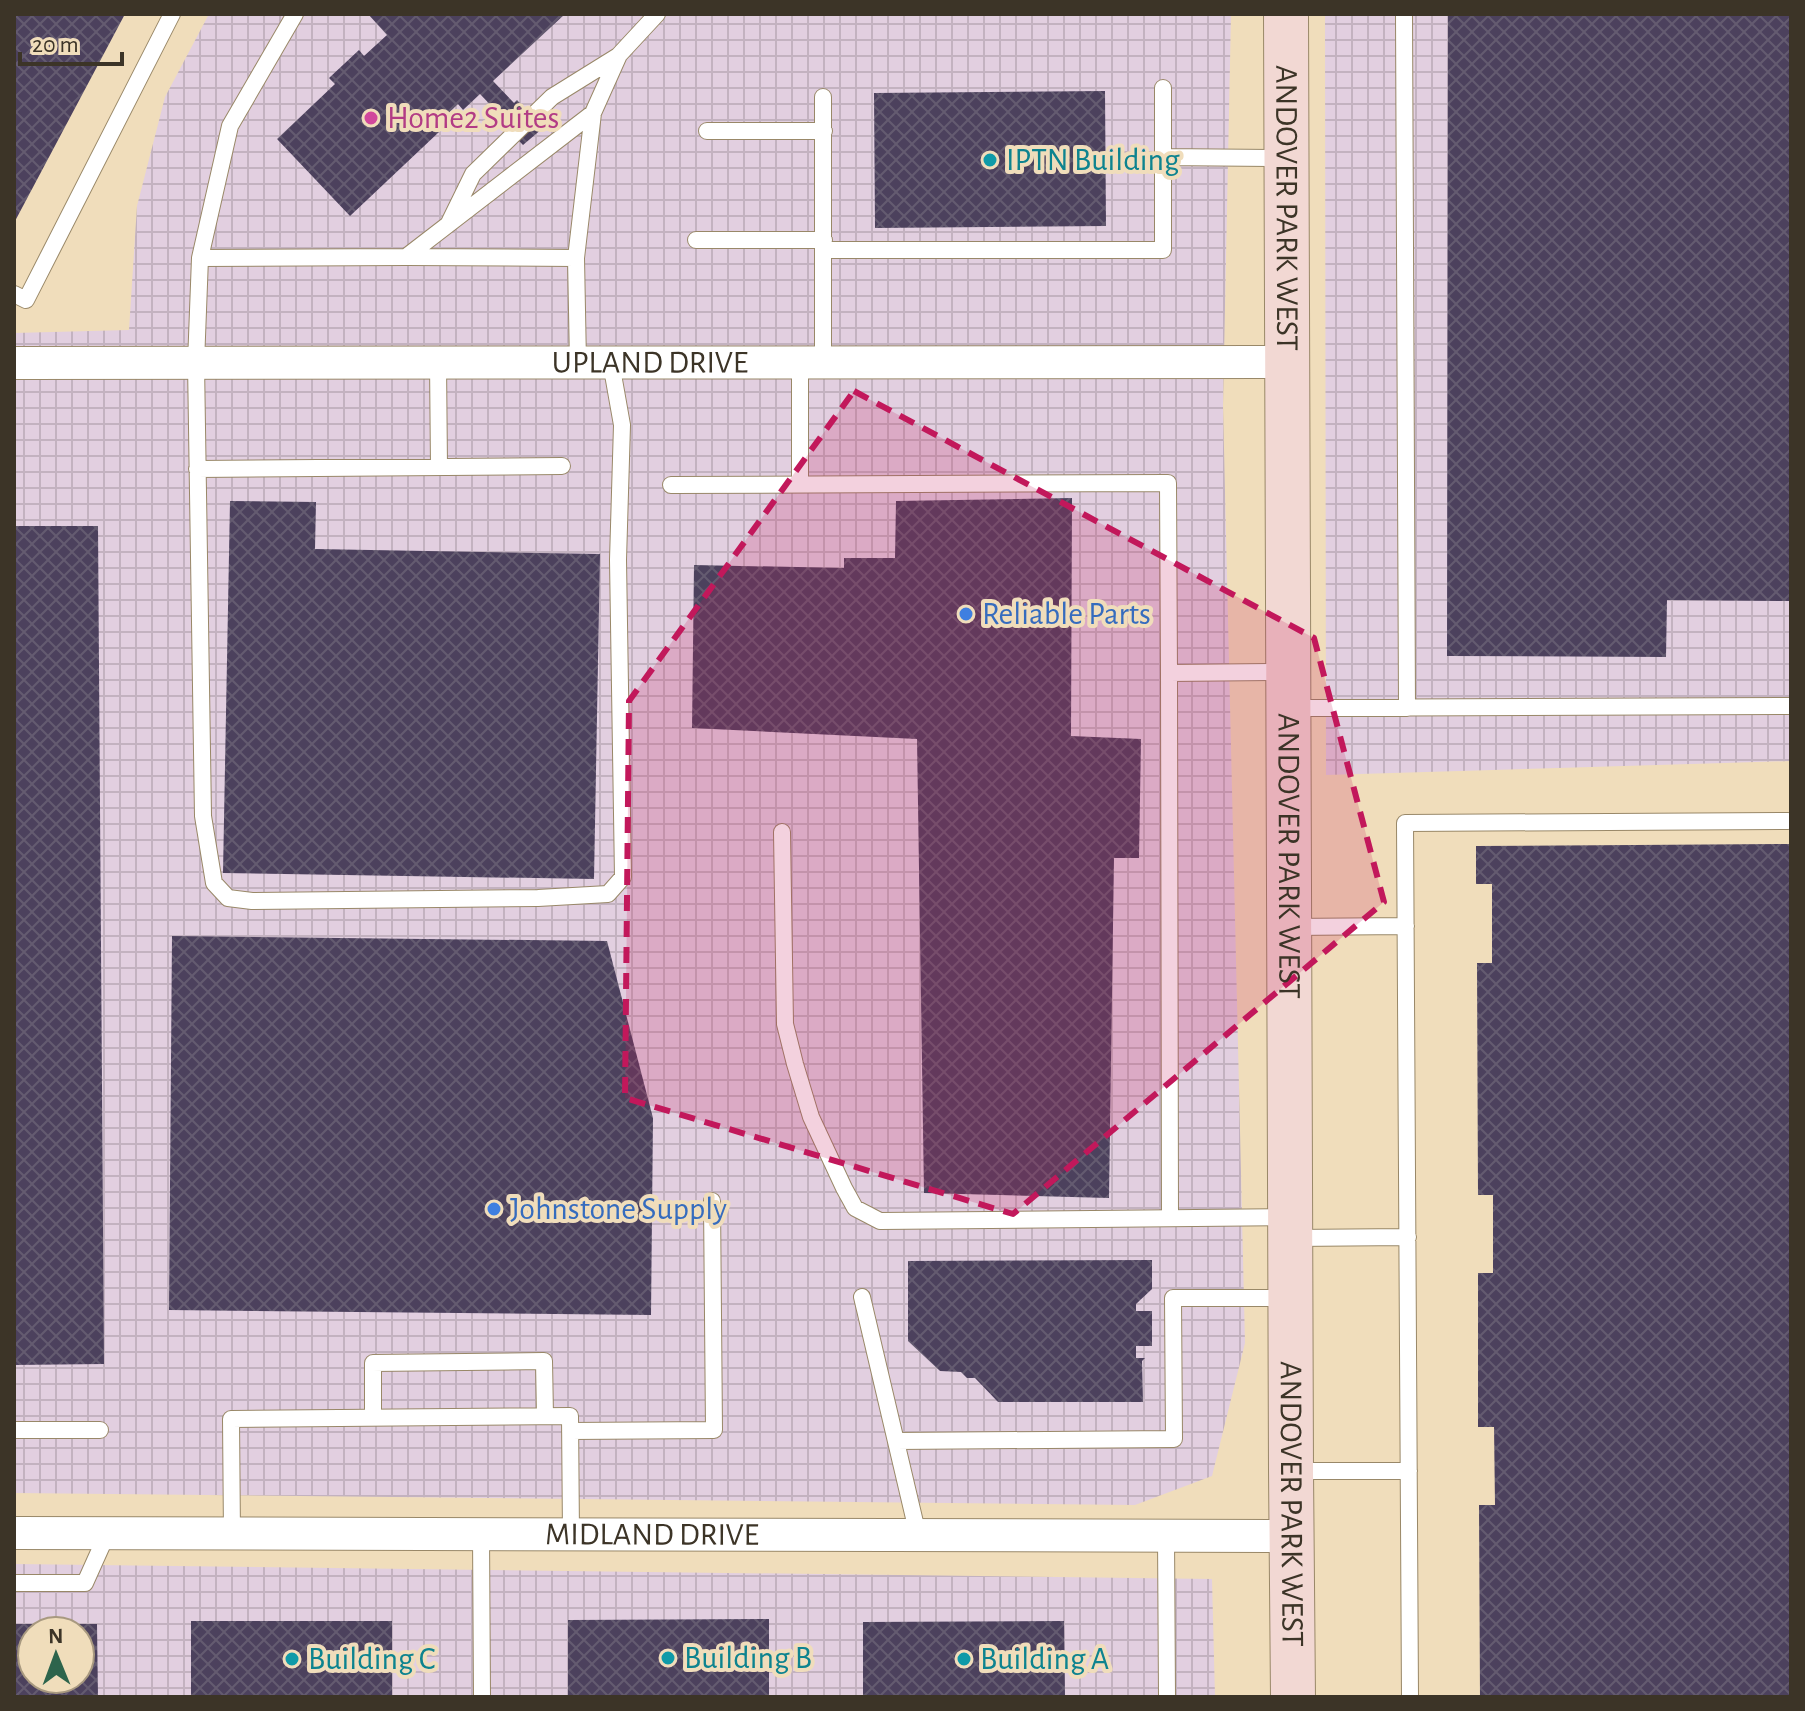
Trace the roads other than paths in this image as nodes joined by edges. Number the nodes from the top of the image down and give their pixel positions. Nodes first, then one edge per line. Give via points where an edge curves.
1 (172, 14) edge
2 (295, 14) edge
3 (657, 14) edge
4 (1286, 14) edge
5 (1404, 14) edge
6 (619, 55) junction
7 (1163, 88) dead end
8 (823, 97) dead end
9 (593, 113) junction
10 (707, 131) dead end
11 (824, 131) junction
12 (1163, 157) junction
13 (1286, 158) junction
14 (449, 223) junction
15 (696, 240) dead end
16 (824, 245) junction
17 (406, 257) junction
18 (200, 258) junction
19 (576, 258) junction
20 (14, 294) edge
21 (1287, 362) junction
22 (14, 363) edge
23 (196, 363) junction
24 (438, 363) junction
25 (578, 363) junction
26 (611, 363) junction
27 (812, 363) junction
28 (562, 466) dead end
29 (439, 467) junction
30 (197, 469) junction
31 (800, 484) junction
32 (671, 485) dead end
33 (1169, 673) junction
34 (1288, 690) junction
35 (1791, 706) edge
36 (1407, 708) junction
37 (1788, 821) dead end
38 (782, 832) dead end
39 (1406, 926) junction
40 (1289, 927) junction
41 (712, 1201) dead end
42 (1170, 1218) junction
43 (1290, 1227) junction
44 (1408, 1237) junction
45 (862, 1297) dead end
46 (1290, 1298) junction
47 (545, 1416) junction
48 (373, 1418) junction
49 (14, 1430) edge
50 (100, 1430) dead end
51 (570, 1431) junction
52 (896, 1441) junction
53 (1291, 1471) junction
54 (1409, 1471) junction
55 (14, 1533) edge
56 (107, 1534) junction
57 (232, 1534) junction
58 (481, 1534) junction
59 (571, 1535) junction
60 (918, 1535) junction
61 (1166, 1536) junction
62 (1291, 1536) junction
63 (14, 1583) edge
64 (482, 1697) edge
65 (1167, 1697) edge
66 (1293, 1697) edge
67 (1410, 1697) edge

1 - 20 lane via 26,300
2 - 18 lane via 230,126
3 - 6 lane
4 - 13 street, ANDOVER PARK WEST
5 - 36 lane
6 - 9 lane
6 - 14 lane via 552,97 473,174
7 - 12 lane
8 - 11 lane
9 - 14 lane
9 - 19 lane
10 - 11 lane
11 - 16 lane
12 - 13 lane
12 - 16 lane via 1163,250
13 - 21 street, ANDOVER PARK WEST
14 - 17 lane
15 - 16 lane
16 - 27 lane
17 - 18 lane
17 - 19 lane
18 - 23 lane
19 - 25 lane
21 - 27 street, UPLAND DRIVE
21 - 34 street, ANDOVER PARK WEST
22 - 23 street, UPLAND DRIVE
23 - 24 street, UPLAND DRIVE
23 - 30 lane
24 - 25 street, UPLAND DRIVE
24 - 29 lane
25 - 26 street, UPLAND DRIVE
26 - 27 street, UPLAND DRIVE
26 - 30 lane via 622,425 618,560 623,877 608,894 228,898 214,883 203,816
27 - 31 lane
28 - 29 lane
29 - 30 lane
31 - 32 lane
31 - 33 lane via 1168,483
33 - 34 lane
33 - 42 lane
34 - 36 lane
34 - 40 street, ANDOVER PARK WEST
35 - 36 lane
37 - 39 lane via 1405,823
38 - 42 lane via 785,1024 811,1117 855,1208 880,1221
39 - 40 lane
39 - 44 lane
40 - 43 street, ANDOVER PARK WEST
41 - 51 lane via 714,1430
42 - 43 lane
43 - 44 lane
43 - 46 street, ANDOVER PARK WEST
44 - 54 lane
45 - 52 lane
46 - 52 lane via 1173,1298 1174,1439
46 - 53 street, ANDOVER PARK WEST
47 - 48 lane
47 - 48 lane via 544,1361 373,1363
47 - 51 lane via 570,1416
48 - 57 lane via 231,1419
49 - 50 lane
51 - 59 lane
52 - 60 lane
53 - 54 lane
53 - 62 street, ANDOVER PARK WEST
54 - 67 lane
55 - 56 street, MIDLAND DRIVE
56 - 57 street, MIDLAND DRIVE
56 - 63 lane via 85,1583
57 - 58 street, MIDLAND DRIVE
58 - 59 street, MIDLAND DRIVE
58 - 64 lane
59 - 60 street, MIDLAND DRIVE
60 - 61 street, MIDLAND DRIVE
61 - 62 street, MIDLAND DRIVE
61 - 65 lane
62 - 66 street, ANDOVER PARK WEST

